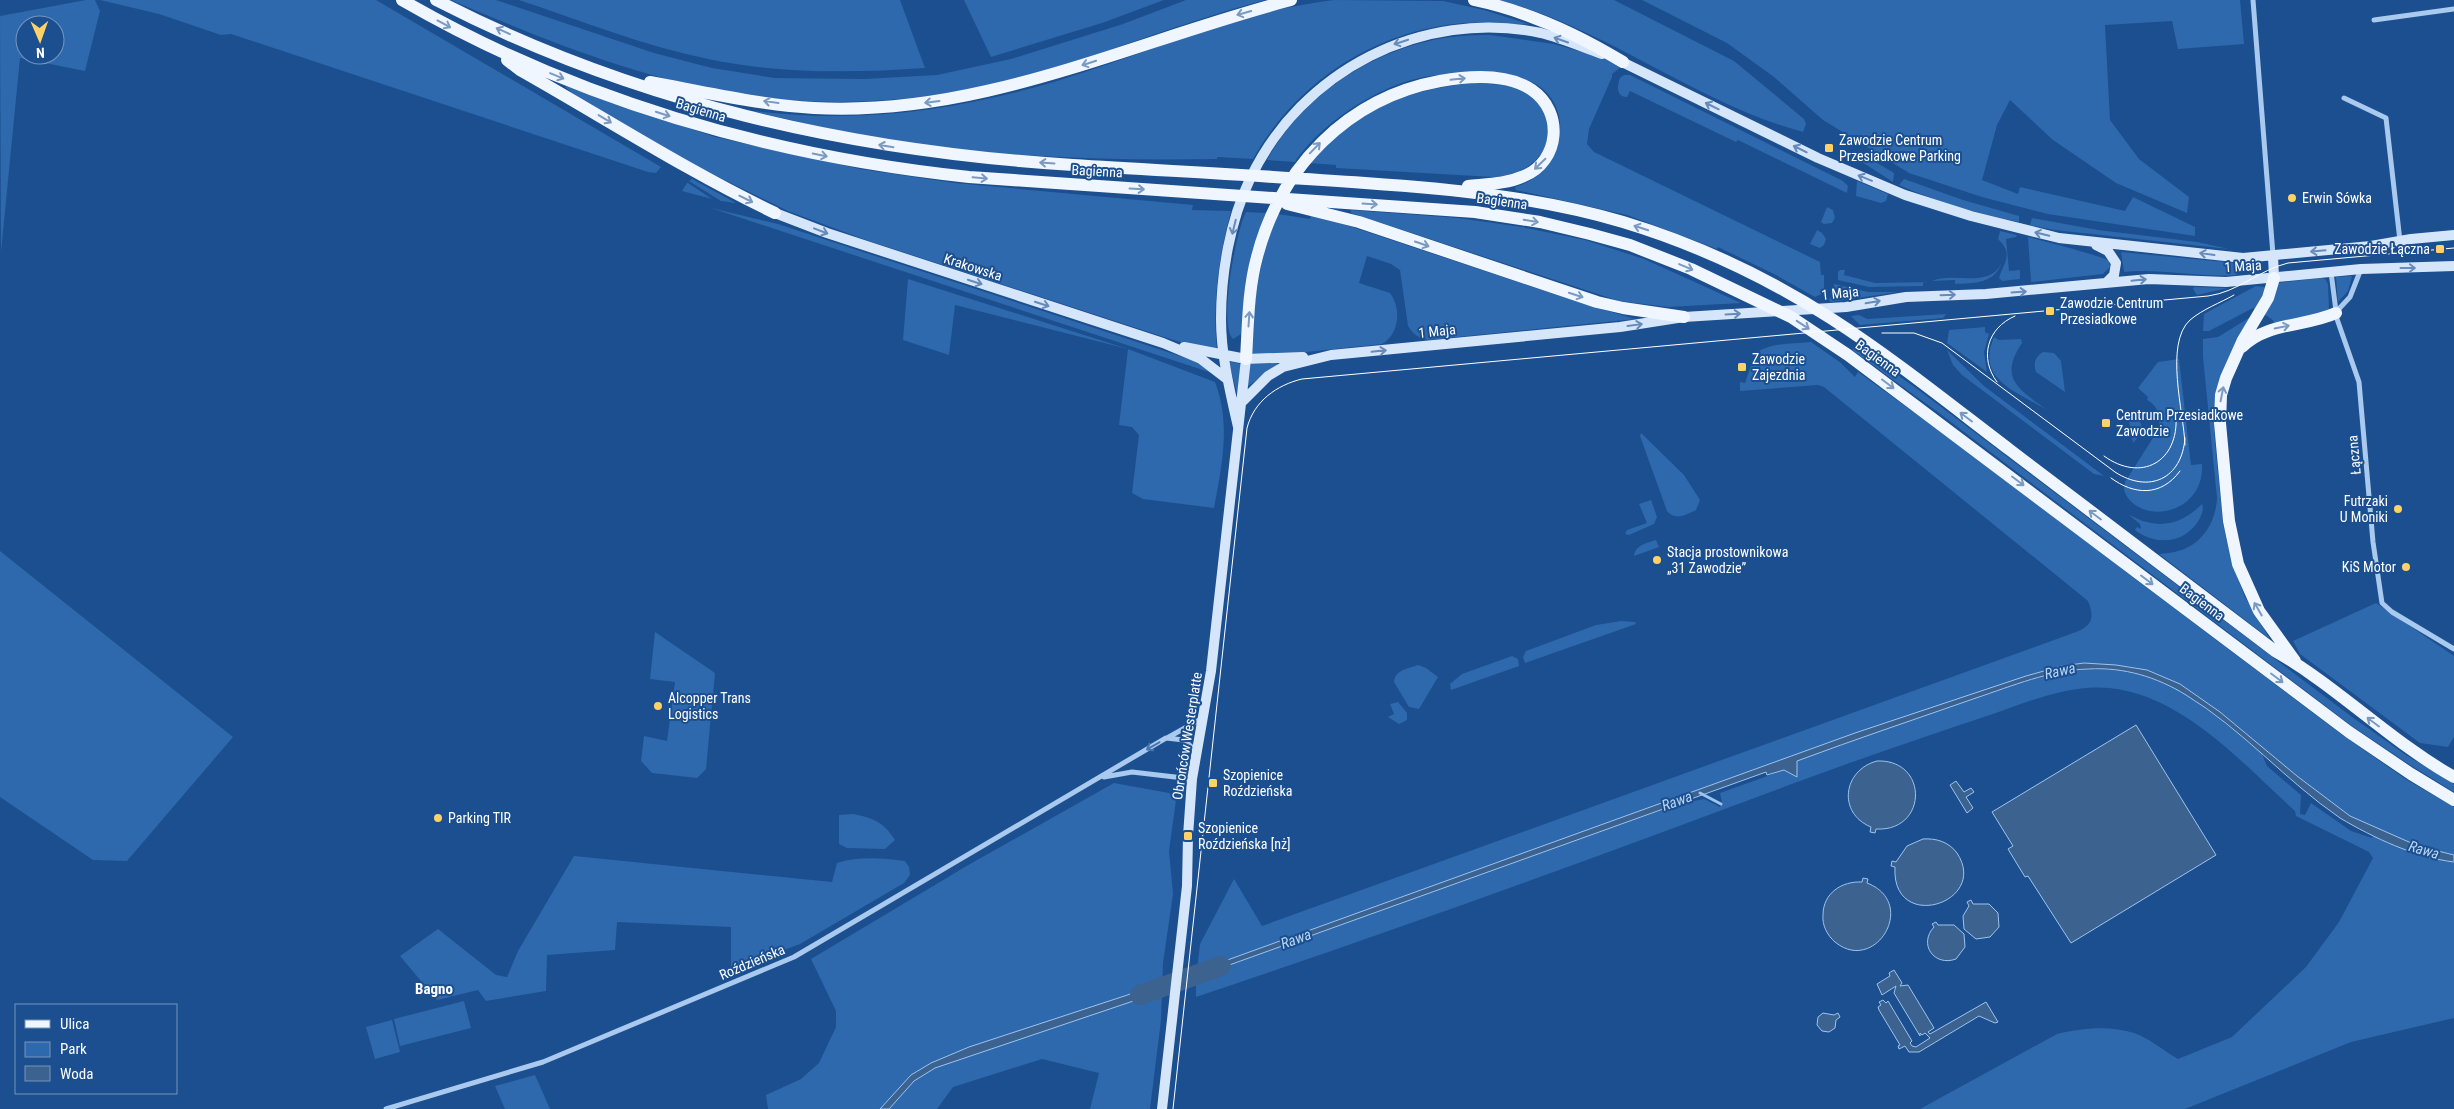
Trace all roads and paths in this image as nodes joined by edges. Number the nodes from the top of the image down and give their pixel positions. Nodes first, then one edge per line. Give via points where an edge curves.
1 (402, 0) edge
2 (436, 0) edge
3 (1291, 0) edge
4 (1474, 0) edge
5 (2253, 0) edge
6 (2454, 9) edge
7 (2374, 20) dead end
8 (496, 50) junction
9 (1623, 62) junction
10 (605, 73) junction
11 (2344, 98) dead end
12 (1249, 181) joint
13 (1443, 189) junction
14 (1320, 206) junction
15 (775, 213) joint
16 (2454, 235) edge
17 (2400, 241) junction
18 (2090, 242) junction
19 (2273, 256) junction
20 (2454, 266) edge
21 (2361, 269) junction
22 (2331, 272) junction
23 (2274, 278) junction
24 (2106, 283) junction
25 (2336, 313) junction
26 (1684, 317) junction
27 (1163, 343) junction
28 (2240, 349) junction
29 (1223, 355) junction
30 (1331, 356) junction
31 (1246, 359) junction
32 (1227, 379) junction
33 (1243, 401) junction
34 (1238, 427) junction
35 (2454, 649) edge
36 (2296, 663) junction
37 (1201, 719) junction
38 (1166, 738) junction
39 (1195, 750) junction
40 (2412, 751) junction
41 (2454, 766) edge
42 (2454, 776) edge
43 (1101, 777) junction
44 (1192, 779) junction
45 (2454, 800) edge
46 (386, 1109) edge
47 (1162, 1109) edge

1 -> 8 main road, Bagienna
10 -> 2 main road, Bagienna
3 -> 10 main road via 1006,88 921,104 814,108 727,96
4 - 9 main road via 1545,23 1588,41
5 - 19 street, 1 Maja
6 - 7 street
8 -> 14 main road, Bagienna via 658,112 757,142 863,163 1010,181 1256,195
8 -> 15 main road via 520,70 679,163
9 -> 12 street, 1 Maja via 1541,34 1502,29 1448,31 1407,40 1361,60 1312,94 1276,134
18 -> 9 street, 1 Maja via 2006,226 1905,195 1818,158
13 -> 10 main road, Bagienna via 1000,160 891,147 784,127
11 - 17 street via 2386,118
12 -> 29 street, Obrońców Westerplatte via 1234,227 1223,288
31 -> 13 main road via 1256,260 1265,230 1286,187 1309,153 1327,136 1386,97 1434,82 1489,78 1514,82 1533,90 1551,113 1554,129 1548,156 1539,166 1526,176 1513,180
36 -> 13 main road, Bagienna via 2274,651 1838,323 1781,289 1681,243 1617,220 1548,204
14 -> 26 main road via 1597,302
14 -> 45 main road, Bagienna via 1455,210 1555,226 1652,253 1791,317 1848,355 2349,732
15 -> 27 street, Krakowska
16 - 17 street, 1 Maja
17 -> 19 street, 1 Maja
19 -> 18 street, 1 Maja via 2231,257
18 - 24 street via 2108,251 2116,263 2114,275
19 - 23 street
21 -> 20 street, 1 Maja
21 - 22 street, 1 Maja
21 - 25 street via 2350,297
22 - 23 street, 1 Maja
22 - 25 street, Łączna
24 -> 23 street, 1 Maja via 2150,279 2226,282
23 - 28 main road via 2268,298
26 -> 24 street, 1 Maja via 1846,307 1906,298
28 -> 25 main road via 2249,340 2272,329
25 - 35 street, Łączna via 2359,382 2373,542 2382,604
30 -> 26 street, 1 Maja via 1620,327
27 - 29 street, Krakowska
27 - 32 street, Krakowska via 1201,359
36 -> 28 main road via 2252,598 2232,541 2220,411 2226,378
29 - 31 street, Krakowska
29 - 32 street, Obrońców Westerplatte
30 - 31 street, Krakowska
30 - 33 street, 1 Maja via 1283,367 1268,376
31 - 33 street, Obrońców Westerplatte
32 - 34 street, Obrońców Westerplatte
33 - 34 street, Obrońców Westerplatte
34 - 37 street, Obrońców Westerplatte via 1211,671
40 -> 36 main road, Bagienna
37 - 38 street, Roździeńska
37 - 39 street, Obrońców Westerplatte
38 - 39 street via 1184,740
38 -> 43 street, Roździeńska
39 - 44 street, Obrońców Westerplatte
40 - 41 main road
40 - 42 main road, Bagienna
43 - 44 street, Roździeńska via 1132,772
43 - 46 street, Roździeńska via 794,957 561,1055
44 - 47 street, Obrońców Westerplatte via 1187,886

